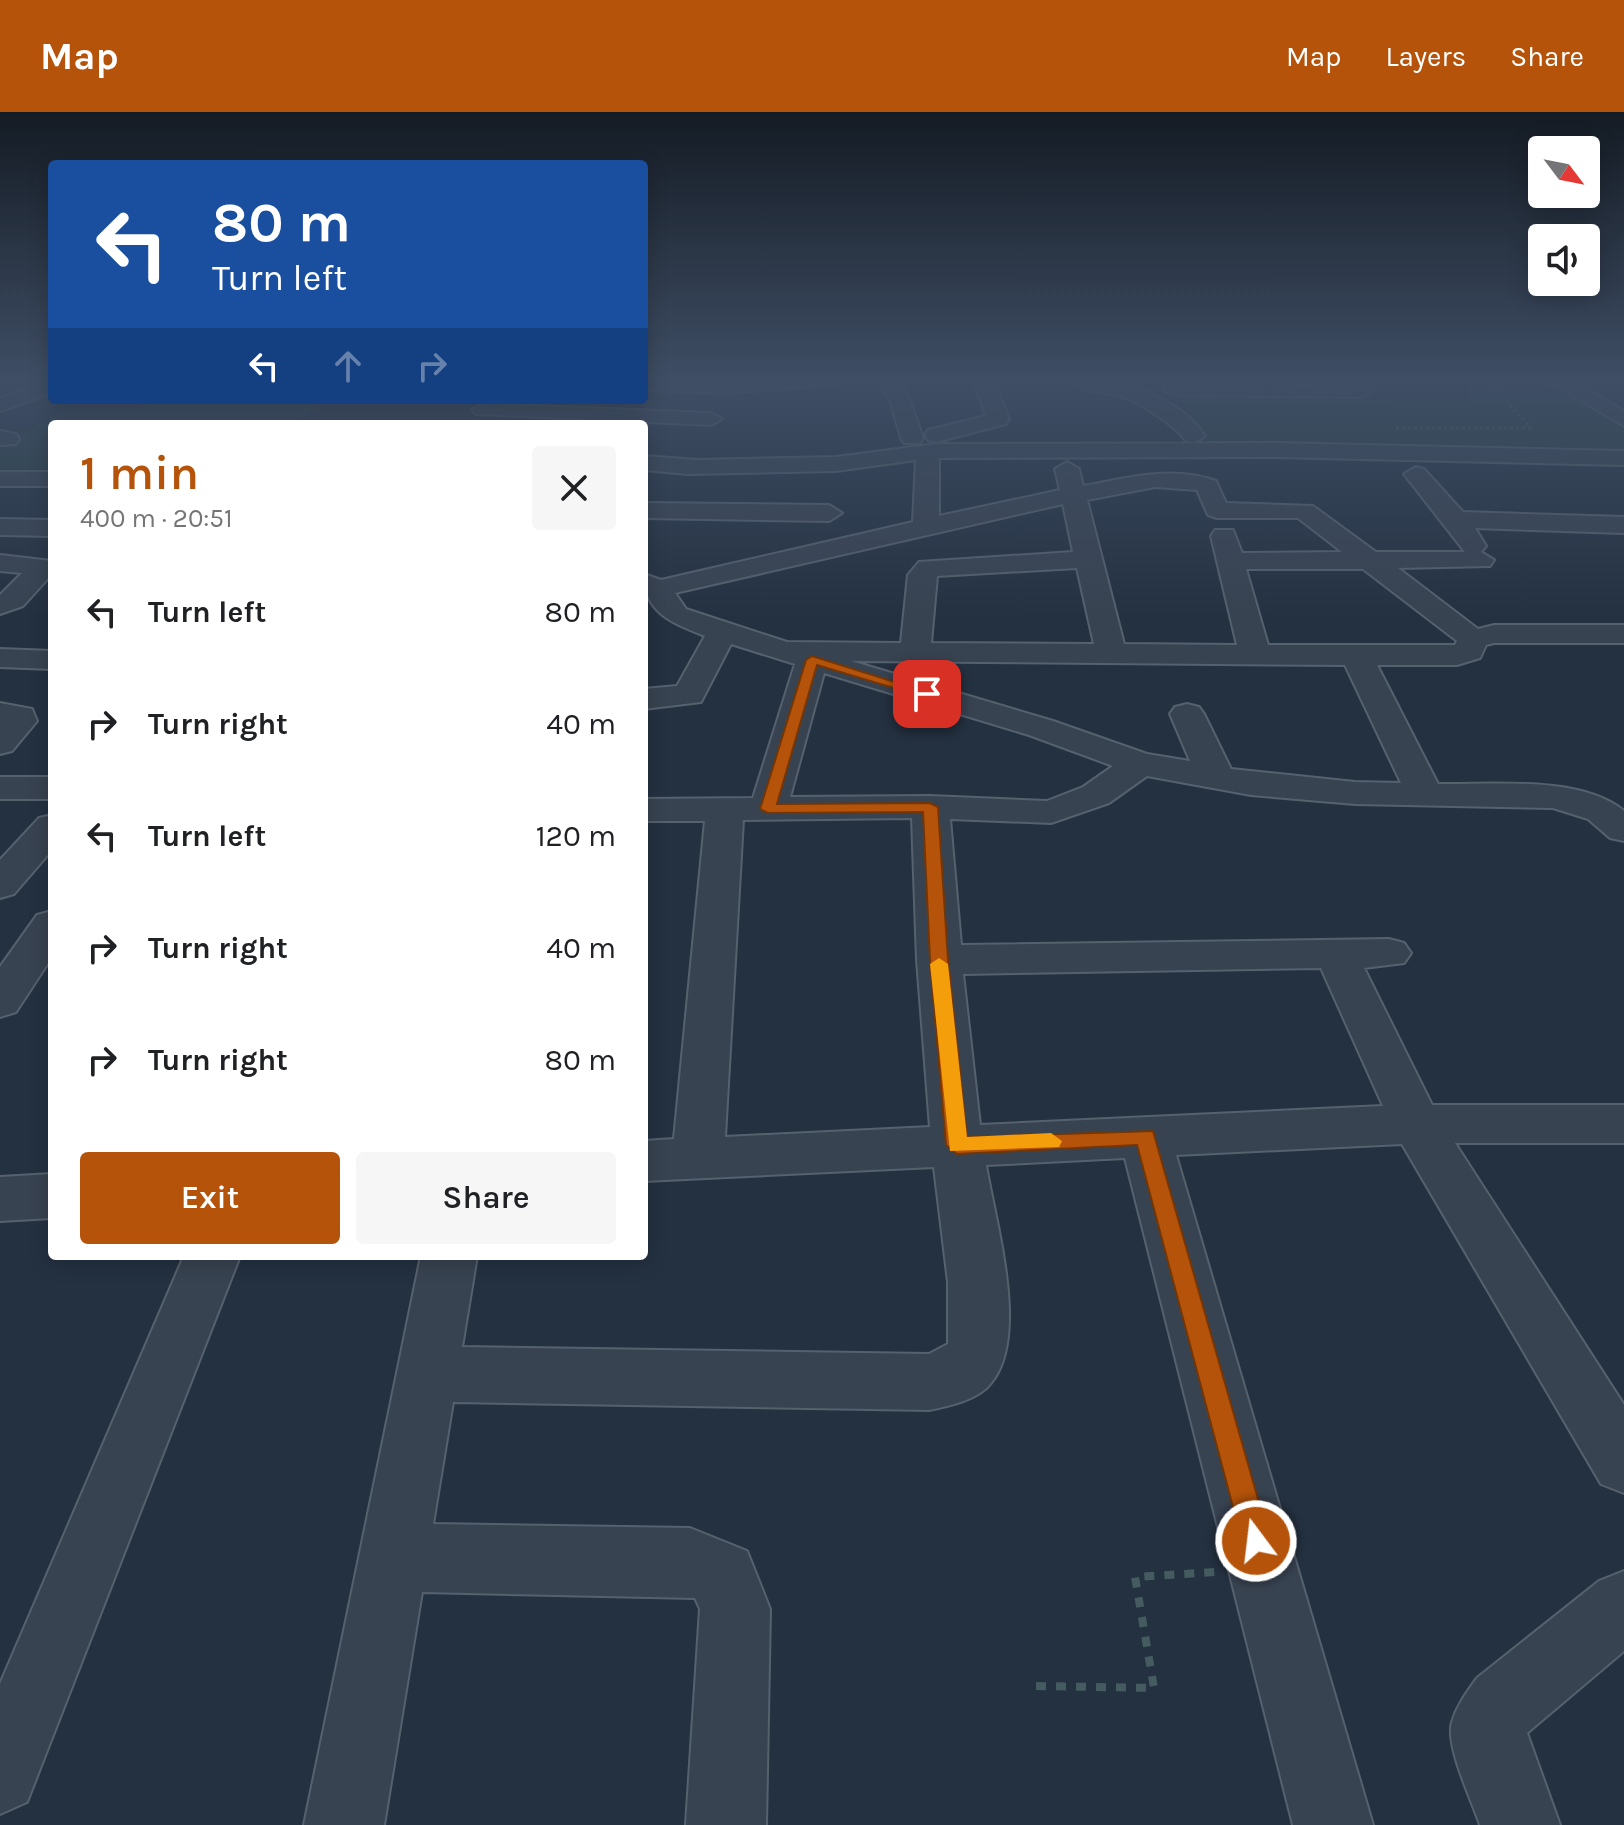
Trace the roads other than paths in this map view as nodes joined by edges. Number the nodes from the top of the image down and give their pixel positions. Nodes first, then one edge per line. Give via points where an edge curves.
1 (692, 458) edge
2 (776, 458) edge
3 (840, 458) edge
4 (926, 458) edge
5 (1014, 458) edge
6 (1063, 458) edge
7 (1549, 458) edge
8 (648, 463) edge
9 (688, 466) junction
10 (1416, 474) dead end
11 (0, 479) edge
12 (48, 479) edge
13 (1586, 481) dead end
14 (1076, 497) junction
15 (1605, 499) dead end
16 (1019, 505) junction
17 (648, 507) edge
18 (1217, 510) junction
19 (648, 511) edge
20 (829, 513) junction
21 (1624, 516) edge
22 (1460, 520) junction
23 (1624, 525) edge
24 (48, 528) edge
25 (926, 528) junction
26 (5, 530) edge
27 (824, 552) junction
28 (1088, 559) junction
29 (1480, 560) junction
30 (1231, 561) junction
31 (1370, 561) junction
32 (0, 563) edge
33 (1499, 581) dead end
34 (651, 586) edge
35 (0, 605) edge
36 (722, 632) junction
37 (1624, 634) edge
38 (1473, 639) junction
39 (48, 646) edge
40 (915, 652) junction
41 (1111, 652) junction
42 (1255, 654) junction
43 (798, 655) junction
44 (1357, 656) junction
45 (8, 658) edge
46 (648, 699) edge
47 (0, 713) edge
48 (1187, 714) dead end
49 (0, 744) edge
50 (1140, 764) junction
51 (1219, 777) junction
52 (0, 788) edge
53 (48, 788) edge
54 (1426, 796) junction
55 (930, 807) junction
56 (747, 809) junction
57 (648, 810) edge
58 (1624, 830) edge
59 (48, 831) edge
60 (0, 885) edge
61 (48, 931) edge
62 (1389, 953) dead end
63 (1336, 954) junction
64 (939, 960) junction
65 (0, 1001) edge
66 (1416, 1124) junction
67 (1624, 1124) edge
68 (1145, 1137) junction
69 (957, 1145) junction
70 (698, 1158) junction
71 (648, 1161) edge
72 (48, 1196) edge
73 (0, 1199) edge
74 (210, 1260) edge
75 (448, 1260) edge
76 (428, 1374) junction
77 (1624, 1462) edge
78 (392, 1557) junction
79 (1624, 1606) edge
80 (0, 1775) edge
81 (344, 1825) edge
82 (726, 1825) edge
83 (1333, 1825) edge
84 (1520, 1825) edge

1 - 9 street
2 - 9 street
3 - 20 street
4 - 25 street
5 - 16 street
6 - 14 street
7 - 13 street
8 - 9 street
9 - 17 street
10 - 22 street via 1431,496
11 - 12 street
14 - 16 street
14 - 18 street via 1155,480 1186,481 1207,486
14 - 28 street
15 - 21 street
16 - 25 street
18 - 30 street
18 - 31 street via 1304,511
19 - 20 street
20 - 27 street
22 - 23 street
22 - 29 street
24 - 26 street
25 - 27 street
27 - 34 street
28 - 40 street via 929,568 922,575
28 - 41 street
29 - 31 street
29 - 33 street
30 - 31 street
30 - 42 street
31 - 38 street
32 - 35 street via 43,567 13,600
34 - 36 street via 676,615
36 - 43 street
36 - 46 street via 689,695
37 - 38 street via 1506,633
38 - 44 street via 1469,651 1457,656
39 - 45 street
40 - 41 street
40 - 43 street
41 - 42 street
42 - 44 street
43 - 50 street via 1041,728
43 - 56 street
44 - 54 street
47 - 49 street via 20,721
48 - 51 street
50 - 51 street
50 - 55 street via 1096,795 1051,812
51 - 54 street via 1290,788
52 - 53 street
54 - 58 street via 1556,797 1601,811
55 - 56 street
55 - 64 street
56 - 57 street
56 - 70 street
59 - 60 street
61 - 65 street
62 - 63 street
63 - 64 street
63 - 66 street
64 - 69 street
66 - 67 street
66 - 68 street
66 - 77 street
68 - 69 street
68 - 83 street
69 - 70 street
69 - 76 street via 980,1320 977,1350 953,1378 929,1382
70 - 71 street
72 - 73 street
74 - 80 street
75 - 76 street
76 - 78 street
78 - 81 street
78 - 82 street via 690,1562 716,1568 730,1585 735,1609
79 - 84 street via 1503,1704 1488,1725

